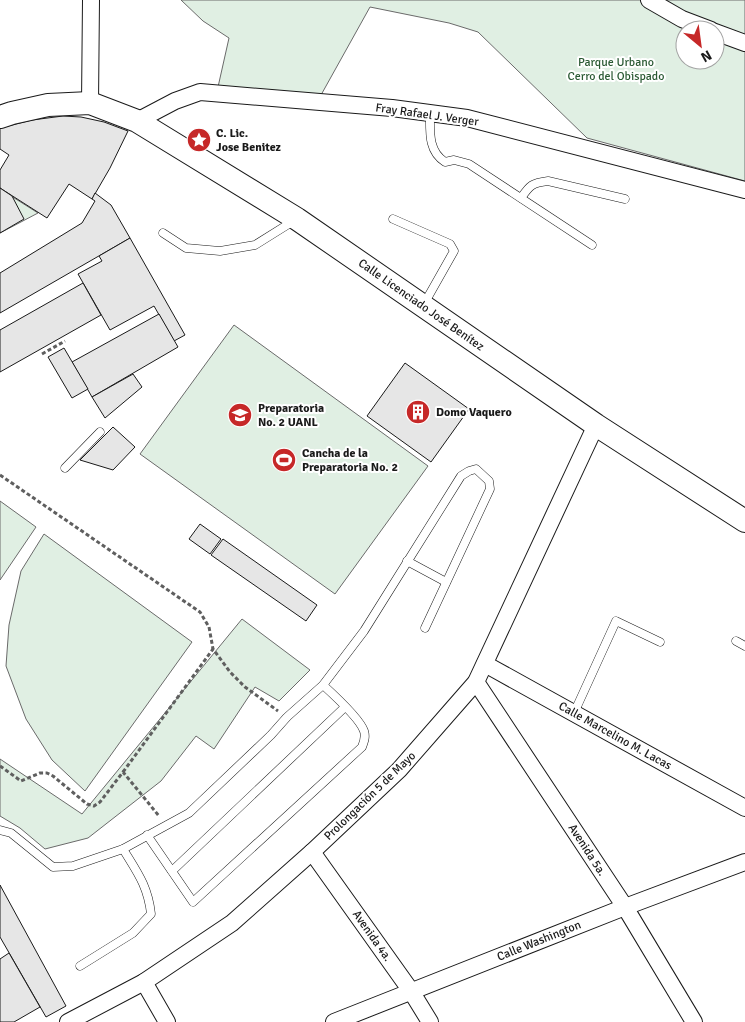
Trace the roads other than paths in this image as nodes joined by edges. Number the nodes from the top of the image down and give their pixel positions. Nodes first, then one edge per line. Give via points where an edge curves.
1 (91, 0) edge
2 (649, 0) edge
3 (685, 20) edge
4 (725, 36) edge
5 (745, 43) edge
6 (90, 104) junction
7 (430, 113) junction
8 (0, 117) edge
9 (137, 120) junction
10 (745, 190) edge
11 (521, 198) junction
12 (625, 200) dead end
13 (297, 219) junction
14 (393, 219) dead end
15 (163, 233) dead end
16 (592, 246) dead end
17 (423, 306) junction
18 (596, 425) junction
19 (100, 432) dead end
20 (65, 468) dead end
21 (745, 522) edge
22 (408, 562) junction
23 (446, 582) junction
24 (425, 628) dead end
25 (736, 641) dead end
26 (660, 642) dead end
27 (745, 646) edge
28 (485, 664) junction
29 (476, 682) junction
30 (324, 685) junction
31 (345, 707) junction
32 (574, 713) junction
33 (745, 808) edge
34 (0, 830) edge
35 (147, 835) junction
36 (122, 849) junction
37 (312, 852) junction
38 (745, 862) edge
39 (172, 871) junction
40 (625, 907) junction
41 (80, 966) dead end
42 (144, 982) junction
43 (411, 991) junction
44 (68, 1022) edge
45 (167, 1022) edge
46 (334, 1022) edge
47 (430, 1022) edge
48 (694, 1022) edge

1 - 6 street
2 - 3 street
4 - 5 street
6 - 8 street via 48,105
6 - 9 street, Calle Licenciado José Benítez
7 - 9 street, Fray Rafael J. Verger via 200,92
7 - 10 street, Fray Rafael J. Verger via 467,118
7 - 11 lane via 430,140 436,156 445,162 454,160 469,164
9 - 13 street, Calle Licenciado José Benítez
11 - 12 lane via 535,183 548,181
11 - 16 lane
13 - 15 lane via 255,245 220,251 186,248
13 - 17 street, Calle Licenciado José Benítez
14 - 17 lane via 450,244 454,251
17 - 18 street, Calle Licenciado José Benítez
18 - 21 street, Calle Licenciado José Benítez
18 - 28 street, Prolongación 5 de Mayo
19 - 20 lane
22 - 23 lane
22 - 23 lane via 461,476 476,469 489,481 490,489
22 - 30 lane via 364,631
23 - 24 lane
25 - 27 lane
26 - 32 lane via 616,621
28 - 29 street, Prolongación 5 de Mayo
28 - 32 street, Calle Marcelino M. Lacas
29 - 37 street, Prolongación 5 de Mayo via 399,770
29 - 40 street, Avenida 5a.
30 - 31 lane
30 - 35 lane via 189,812
31 - 39 lane
31 - 39 lane via 365,732 362,747 193,902
32 - 33 street, Calle Marcelino M. Lacas
34 - 36 lane via 11,833 53,867 73,866
35 - 36 lane
35 - 39 lane
36 - 41 lane via 143,882 151,914 132,933
37 - 42 street, Prolongación 5 de Mayo via 232,923
37 - 43 street, Avenida 4a.
38 - 40 street, Calle Washington
40 - 43 street, Calle Washington
40 - 48 street, Avenida 5a.
42 - 44 street, Prolongación 5 de Mayo
42 - 45 street
43 - 46 street, Calle Washington
43 - 47 street, Avenida 4a.

